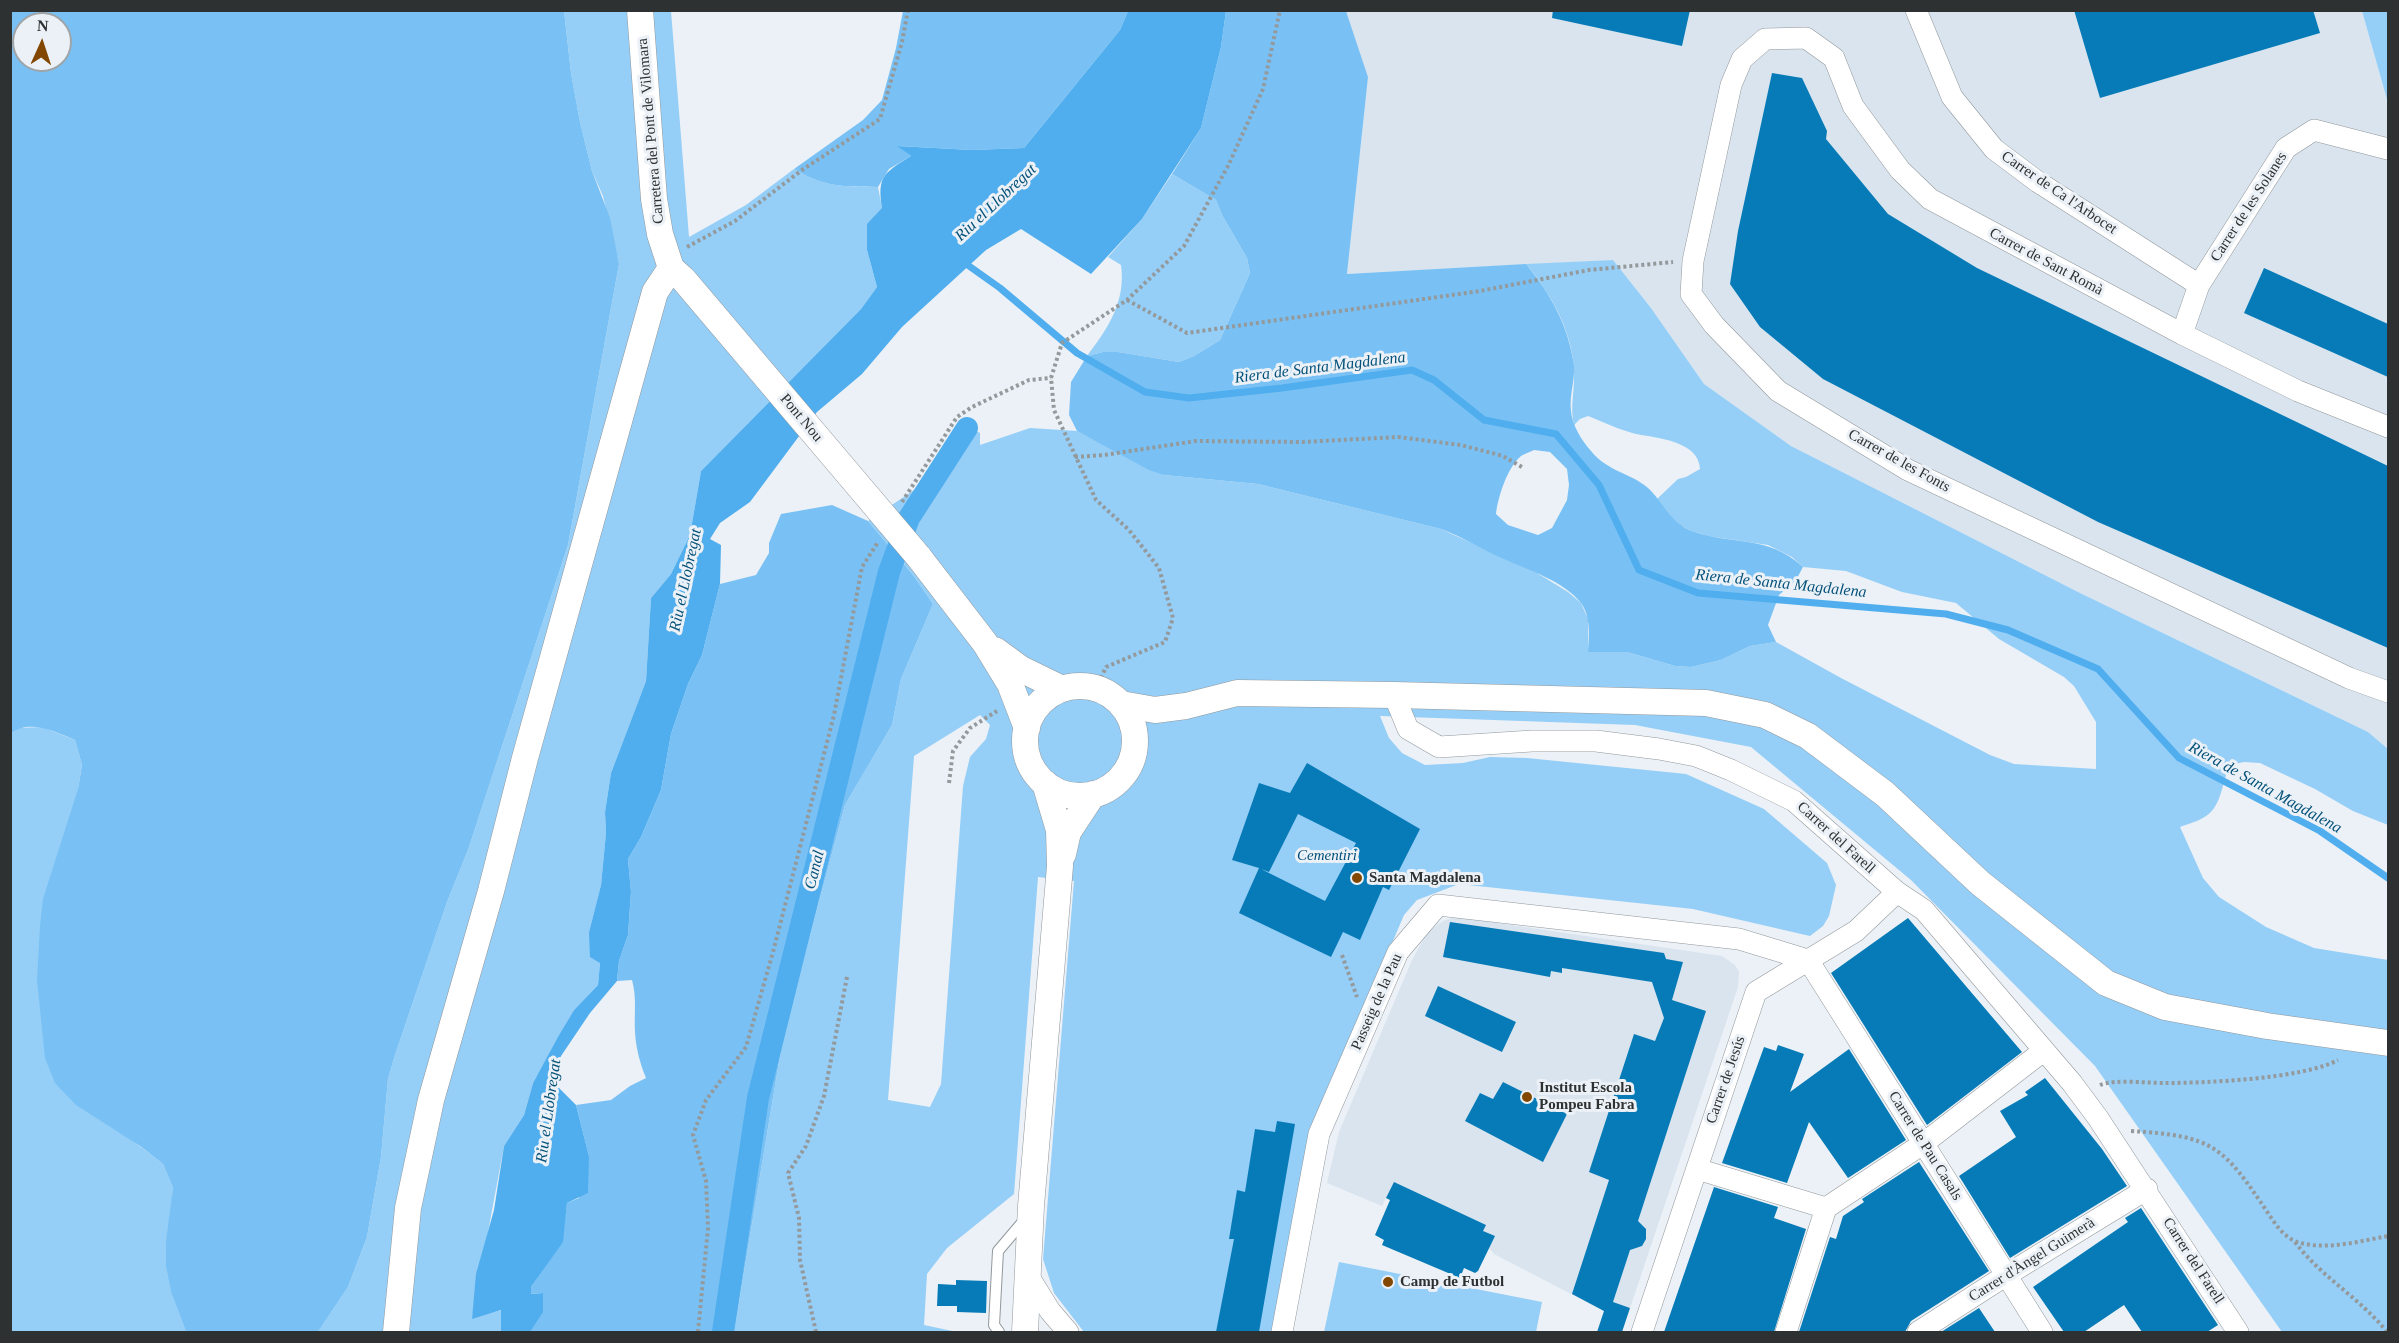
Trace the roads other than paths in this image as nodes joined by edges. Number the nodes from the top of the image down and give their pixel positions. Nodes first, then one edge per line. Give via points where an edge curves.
1 (640, 10) edge
2 (1916, 10) edge
3 (1765, 39) joint
4 (2388, 149) edge
5 (674, 268) junction
6 (2199, 285) junction
7 (2182, 334) junction
8 (2388, 427) edge
9 (985, 643) junction
10 (1062, 689) junction
11 (2388, 692) edge
12 (1395, 695) junction
13 (1121, 704) junction
14 (1186, 706) junction
15 (1027, 728) junction
16 (1134, 754) junction
17 (1045, 783) junction
18 (1093, 794) junction
19 (1060, 866) junction
20 (1897, 892) junction
21 (1808, 960) junction
22 (2381, 1042) edge
23 (2042, 1052) junction
24 (1924, 1143) junction
25 (1697, 1168) junction
26 (2147, 1189) junction
27 (1826, 1208) junction
28 (1030, 1214) junction
29 (1026, 1272) junction
30 (2005, 1276) junction
31 (396, 1332) edge
32 (999, 1332) edge
33 (1025, 1332) edge
34 (1068, 1332) edge
35 (1282, 1332) edge
36 (1642, 1332) edge
37 (1786, 1332) edge
38 (1918, 1332) edge
39 (2042, 1332) edge
40 (2238, 1332) edge

1 - 5 street, Carretera del Pont de Vilomara via 654,199 660,234
2 - 6 street, Carrer de Ca l'Arbocet via 1952,97 1994,149 2047,188
3 - 7 street, Carrer de Sant Romà via 1806,38 1834,58 1853,105 1900,170 1930,200
3 - 11 street, Carrer de les Fonts via 1742,59 1731,85 1693,261 1691,294 1714,325 1778,391 1908,470 2349,678
4 - 6 street, Carrer de les Solanes via 2314,130 2286,148
5 - 9 street, Pont Nou, bridge via 918,556
5 - 31 street via 655,292 431,1100 408,1208
6 - 7 street, Carrer de les Solanes
7 - 8 street, Carrer de Sant Romà via 2298,391
9 - 10 street via 1021,669
9 - 15 street via 1010,684
10 - 13 street via 1096,688
10 - 15 street via 1037,707
12 - 14 street via 1237,693
12 - 20 street, Carrer del Farell via 1408,729 1439,747 1596,741 1696,756 1794,801
12 - 22 street via 1706,703 1765,715 1808,736 1885,794 1980,883 2106,983 2165,1007
13 - 14 street via 1155,710
13 - 16 street via 1132,722
14 - 16 street via 1159,725
15 - 17 street via 1028,759
16 - 18 street via 1119,780
17 - 18 street via 1063,793
17 - 19 street via 1059,830
18 - 19 street via 1068,832
19 - 28 street
20 - 21 street, Carrer de Jesús via 1856,931
20 - 23 street, Carrer del Farell via 1924,910
21 - 24 street, Carrer de Pau Casals
21 - 25 street, Carrer de Jesús via 1756,992
21 - 35 street, Passeig de la Pau via 1739,939 1438,905 1398,952 1319,1134
23 - 24 street
23 - 26 street, Carrer del Farell via 2072,1083
24 - 27 street
24 - 30 street, Carrer de Pau Casals
25 - 27 street
25 - 36 street, Carrer de Jesús
26 - 30 street, Carrer d'Àngel Guimerà
26 - 40 street, Carrer del Farell
27 - 37 street
28 - 29 street
28 - 32 lane via 998,1251 994,1325
29 - 33 street
29 - 34 street
30 - 38 street, Carrer d'Àngel Guimerà
30 - 39 street, Carrer de Pau Casals

